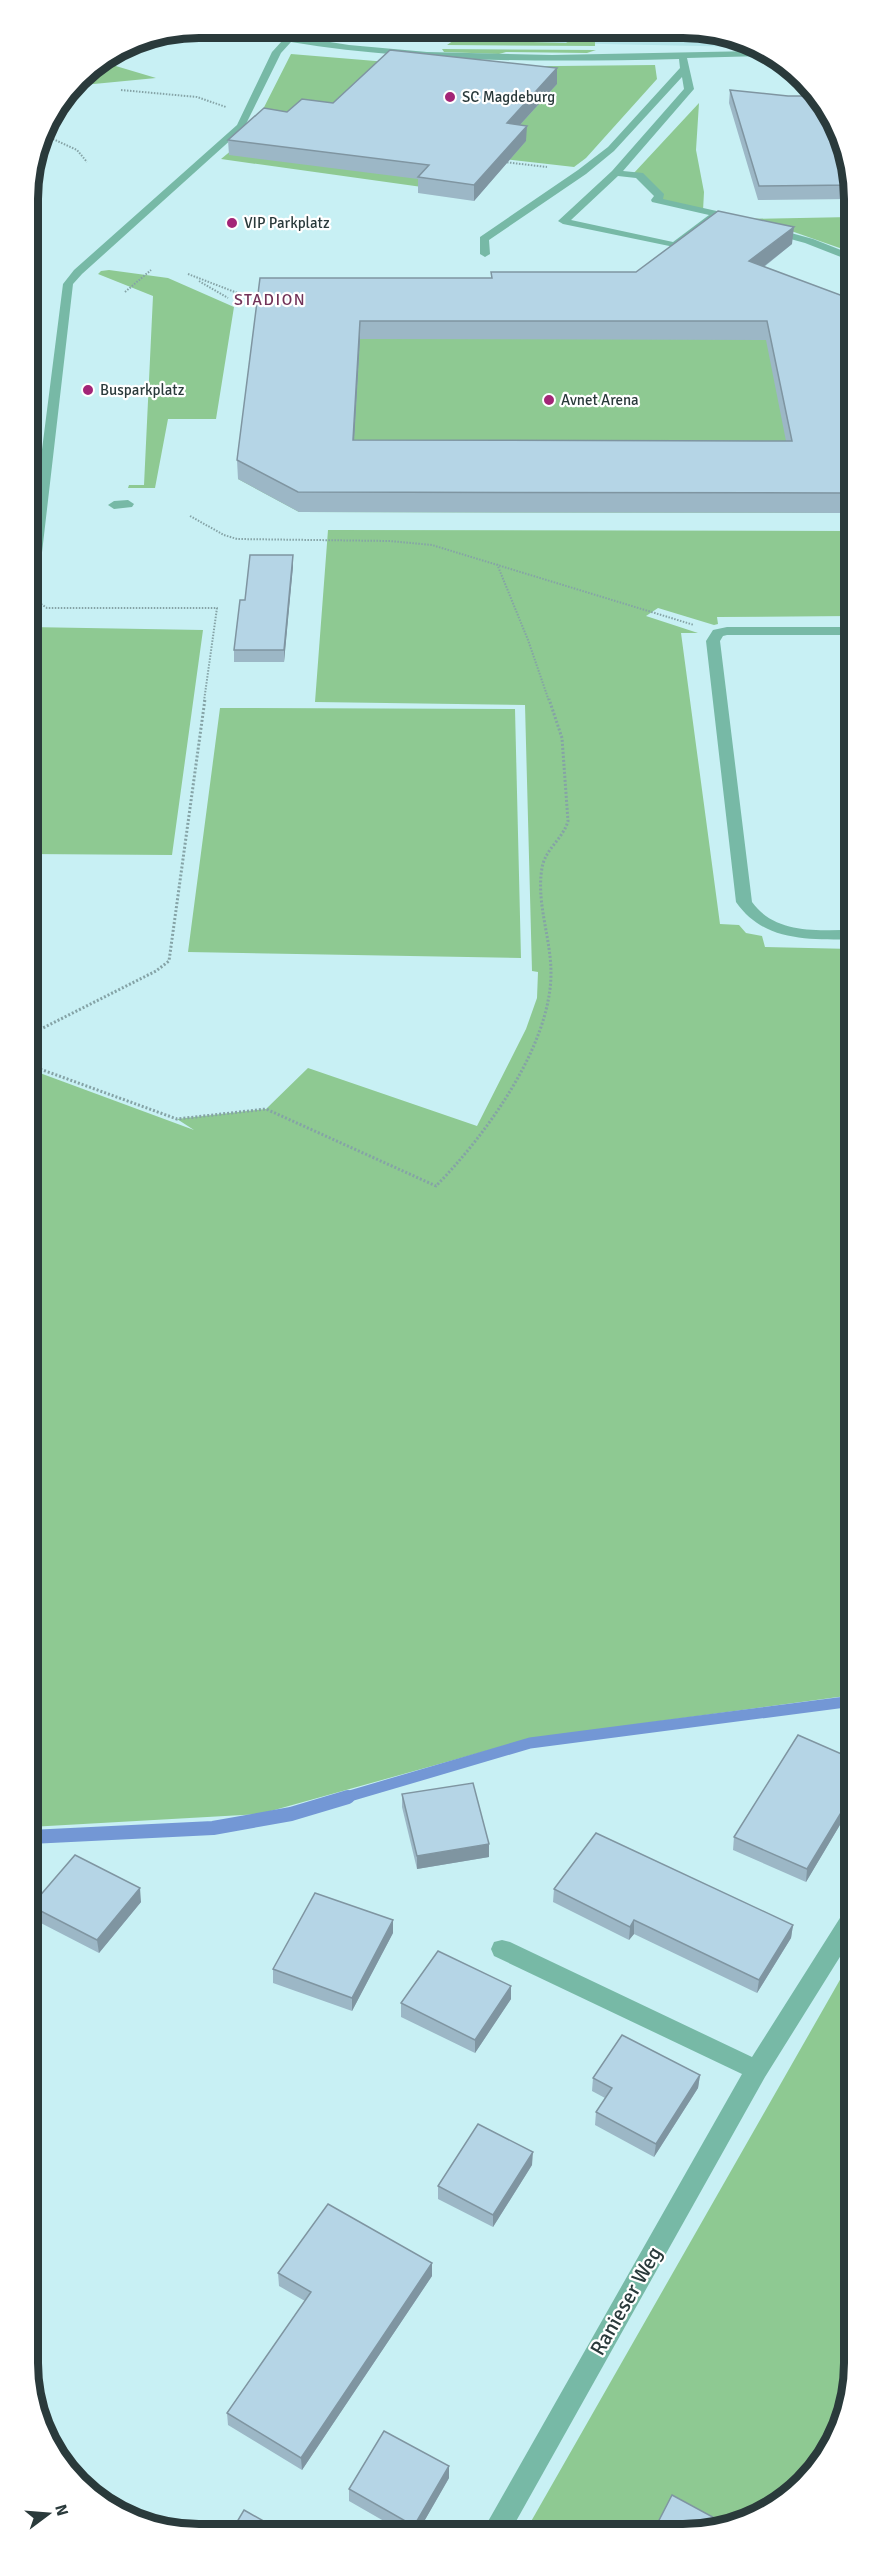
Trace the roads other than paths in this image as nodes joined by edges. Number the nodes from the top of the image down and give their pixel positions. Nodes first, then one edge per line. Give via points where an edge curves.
1 (256, 38) edge
2 (268, 38) edge
3 (286, 42) junction
4 (754, 54) edge
5 (682, 55) junction
6 (685, 68) junction
7 (616, 173) junction
8 (753, 227) edge
9 (485, 254) dead end
10 (844, 255) edge
11 (128, 504) dead end
12 (114, 505) dead end
13 (38, 530) edge
14 (844, 632) edge
15 (844, 934) edge
16 (843, 1933) edge
17 (502, 1949) dead end
18 (757, 2070) junction
19 (500, 2524) edge

1 - 3 street
2 - 3 street
3 - 5 street via 471,57
3 - 13 street via 247,115 229,138 68,284
4 - 5 street
5 - 6 street
6 - 7 street via 689,89
6 - 9 street via 611,149 484,239
7 - 7 street via 563,221 675,246 717,219 717,214 656,200 660,196 639,175
8 - 10 street
11 - 12 street
14 - 15 street via 718,633 713,641 744,902 757,916 788,931
16 - 18 street, Ranieser Weg
17 - 18 street
18 - 19 street, Ranieser Weg

